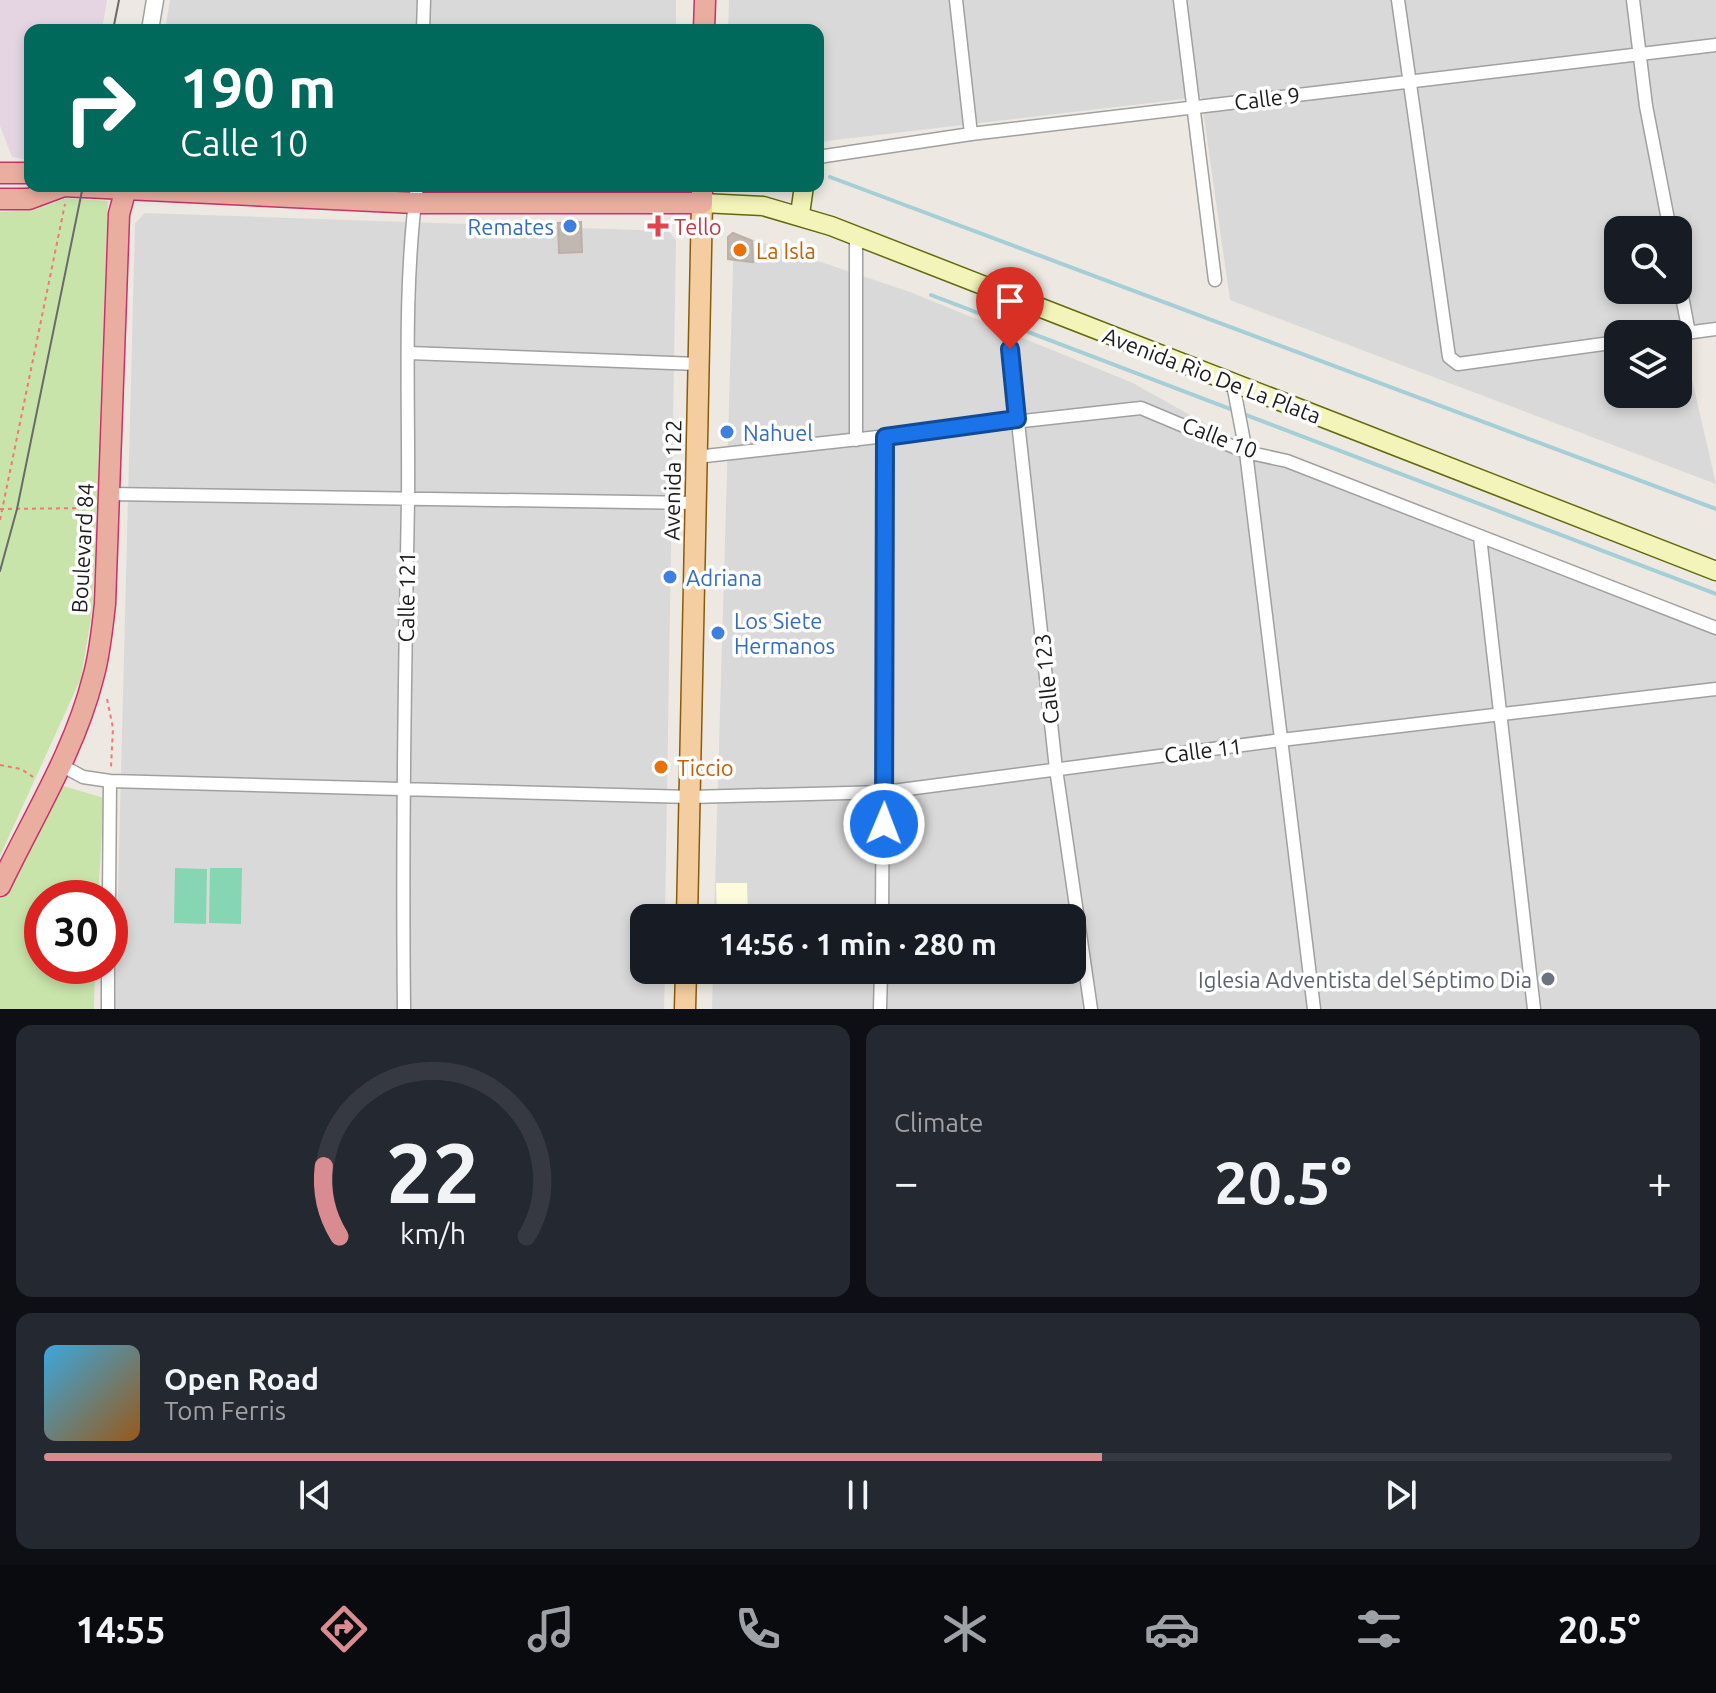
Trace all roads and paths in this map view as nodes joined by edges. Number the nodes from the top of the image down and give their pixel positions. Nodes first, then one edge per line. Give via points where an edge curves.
1 (155, 0) edge
2 (424, 0) edge
3 (705, 0) edge
4 (956, 0) edge
5 (1180, 0) edge
6 (1398, 0) edge
7 (1633, 0) edge
8 (151, 24) edge
9 (423, 24) edge
10 (704, 24) edge
11 (1716, 45) edge
12 (1639, 55) junction
13 (1407, 81) junction
14 (1193, 106) junction
15 (971, 134) junction
16 (824, 156) edge
17 (0, 173) edge
18 (24, 173) edge
19 (47, 192) edge
20 (64, 192) edge
21 (124, 192) edge
22 (270, 192) edge
23 (803, 192) edge
24 (702, 194) edge
25 (416, 195) edge
26 (0, 199) edge
27 (800, 214) junction
28 (1668, 216) edge
29 (856, 235) junction
30 (1215, 280) dead end
31 (1716, 329) edge
32 (1692, 332) edge
33 (1604, 344) edge
34 (1010, 349) dead end
35 (409, 353) junction
36 (698, 364) junction
37 (1233, 384) junction
38 (1017, 419) junction
39 (885, 437) junction
40 (856, 440) junction
41 (1246, 452) junction
42 (696, 457) junction
43 (408, 499) junction
44 (109, 501) junction
45 (696, 503) junction
46 (2, 509) edge
47 (0, 520) edge
48 (1480, 537) junction
49 (1716, 571) edge
50 (1716, 628) edge
51 (93, 679) junction
52 (1716, 689) edge
53 (1501, 714) junction
54 (1281, 740) junction
55 (0, 765) edge
56 (1056, 769) junction
57 (54, 772) junction
58 (110, 781) junction
59 (402, 787) junction
60 (885, 792) junction
61 (690, 797) junction
62 (109, 880) edge
63 (0, 886) edge
64 (687, 904) edge
65 (882, 904) edge
66 (108, 984) edge
67 (686, 984) edge
68 (881, 984) edge
69 (108, 1009) edge
70 (404, 1009) edge
71 (685, 1009) edge
72 (880, 1009) edge
73 (1091, 1009) edge
74 (1314, 1009) edge
75 (1534, 1009) edge

1 - 8 street
2 - 9 street
3 - 10 highway
4 - 15 street
5 - 14 street
6 - 13 street
7 - 12 street
11 - 12 street, Calle 9
12 - 13 street, Calle 9
12 - 28 street
13 - 14 street, Calle 9
13 - 33 street via 1449,357 1458,364
14 - 15 street, Calle 9
14 - 30 street
15 - 16 street, Calle 9
17 - 18 highway
19 - 26 highway via 29,199
20 - 46 path via 66,213
21 - 44 highway, Boulevard 84 via 119,214
22 - 25 highway
23 - 27 main road
24 - 25 highway
24 - 27 main road, Avenida Rìo De La Plata
24 - 36 main road, Avenida 122
25 - 35 street, Calle 121
27 - 29 main road, Avenida Rìo De La Plata
29 - 37 main road, Avenida Rìo De La Plata
29 - 40 street
31 - 32 street
34 - 38 street, Calle 123
35 - 36 street
35 - 43 street, Calle 121
36 - 42 main road, Avenida 122
37 - 41 street
37 - 49 main road, Avenida Rìo De La Plata
38 - 39 street, Calle 10
38 - 41 street, Calle 10 via 1141,408
38 - 56 street, Calle 123
39 - 40 street, Calle 10
39 - 60 street
40 - 42 street, Calle 10
41 - 48 street, Calle 10 via 1287,461
41 - 54 street
42 - 45 main road, Avenida 122
43 - 44 street
43 - 45 street
43 - 59 street, Calle 121
44 - 46 path
44 - 51 highway, Boulevard 84 via 105,604
45 - 61 main road, Avenida 122
46 - 47 path
48 - 50 street, Calle 10
48 - 53 street
51 - 57 highway, Boulevard 84
51 - 58 path via 106,697 113,728
52 - 53 street, Calle 11
53 - 54 street, Calle 11
53 - 75 street
54 - 56 street, Calle 11
54 - 74 street
55 - 57 path via 37,779
56 - 60 street, Calle 11
56 - 73 street, Calle 123
57 - 58 street, Calle 11
57 - 63 highway, Boulevard 84
58 - 59 street, Calle 11
58 - 62 street
59 - 61 street, Calle 11
59 - 70 street, Calle 121
60 - 61 street, Calle 11
60 - 65 street
61 - 64 main road, Avenida 122
66 - 69 street
67 - 71 main road
68 - 72 street

